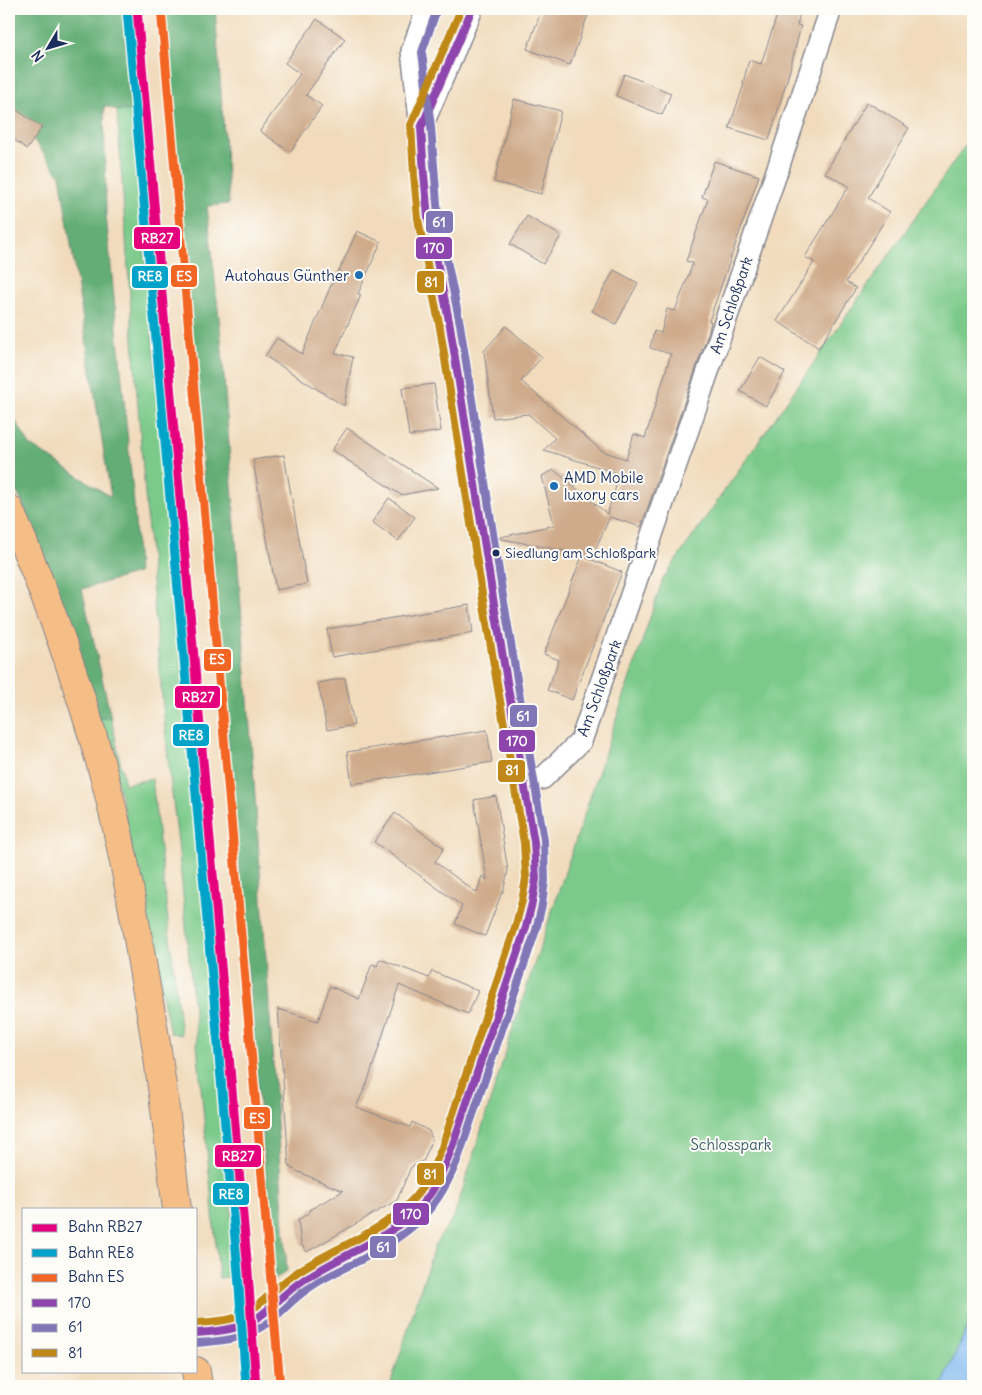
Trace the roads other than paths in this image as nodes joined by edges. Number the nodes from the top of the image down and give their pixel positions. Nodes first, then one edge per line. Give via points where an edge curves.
1 (426, 9) edge
2 (472, 9) edge
3 (831, 9) edge
4 (421, 128) junction
5 (9, 509) edge
6 (523, 783) junction
7 (176, 1208) edge
8 (198, 1334) edge
9 (196, 1372) edge
10 (198, 1386) edge

1 - 4 street via 412,51
2 - 4 street
3 - 6 street, Am Schloßpark via 582,741 543,778
4 - 6 street via 428,217 450,326
5 - 7 main road via 73,672 118,836 133,906 160,1073
6 - 8 street via 537,872 531,906 477,1073 435,1187 407,1220 305,1279 256,1319 238,1328
9 - 10 main road

